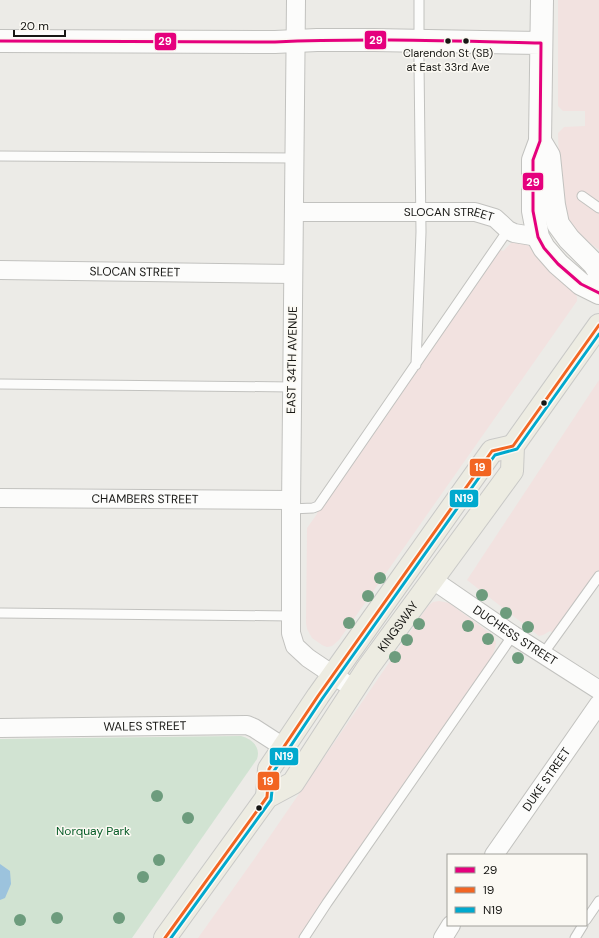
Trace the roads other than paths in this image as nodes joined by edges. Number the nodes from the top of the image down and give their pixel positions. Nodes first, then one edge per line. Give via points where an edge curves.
1 (296, 0) edge
2 (420, 0) edge
3 (542, 0) edge
4 (0, 41) edge
5 (295, 41) junction
6 (419, 41) junction
7 (541, 43) junction
8 (540, 141) junction
9 (0, 156) edge
10 (294, 158) junction
11 (582, 196) dead end
12 (599, 208) edge
13 (294, 212) junction
14 (420, 212) junction
15 (508, 230) junction
16 (538, 237) junction
17 (0, 270) edge
18 (599, 272) edge
19 (293, 274) junction
20 (599, 293) edge
21 (599, 325) edge
22 (416, 365) junction
23 (0, 384) edge
24 (292, 387) junction
25 (513, 446) junction
26 (0, 498) edge
27 (291, 504) junction
28 (599, 576) edge
29 (433, 580) junction
30 (0, 613) edge
31 (291, 616) junction
32 (513, 634) junction
33 (543, 654) junction
34 (333, 675) junction
35 (354, 689) junction
36 (599, 690) edge
37 (599, 704) edge
38 (0, 728) edge
39 (285, 748) junction
40 (267, 797) junction
41 (495, 854) edge
42 (599, 901) edge
43 (587, 919) edge
44 (450, 926) edge
45 (582, 926) edge
46 (165, 938) edge
47 (304, 938) edge
48 (443, 938) edge
49 (575, 938) edge

1 - 5 street, EAST 34TH AVENUE
2 - 6 lane
3 - 7 street
4 - 5 street
5 - 6 street
5 - 10 street, EAST 34TH AVENUE
6 - 7 street
6 - 14 lane
7 - 8 street
8 - 16 street via 533,160 533,211
8 - 18 street via 549,156 558,224
9 - 10 lane
10 - 13 street, EAST 34TH AVENUE
11 - 12 lane
13 - 14 street, SLOCAN STREET
13 - 19 street, EAST 34TH AVENUE
14 - 15 street, SLOCAN STREET via 475,212 495,218
14 - 22 lane
15 - 16 street, SLOCAN STREET
15 - 22 lane
16 - 20 street via 558,264 581,284
17 - 19 street, SLOCAN STREET
19 - 24 street, EAST 34TH AVENUE
21 - 25 main road
22 - 27 lane via 318,506 313,508
23 - 24 lane
24 - 27 street, EAST 34TH AVENUE
25 - 29 main road, KINGSWAY via 512,471
25 - 34 main road, KINGSWAY via 492,451
26 - 27 street, CHAMBERS STREET
27 - 31 street, EAST 34TH AVENUE
28 - 33 lane
29 - 32 street, DUCHESS STREET
29 - 35 main road, KINGSWAY
30 - 31 lane
31 - 34 street, EAST 34TH AVENUE via 291,633 295,646
32 - 33 street, DUCHESS STREET
32 - 47 lane
33 - 36 street, DUCHESS STREET
34 - 35 street, EAST 34TH AVENUE
34 - 39 main road, KINGSWAY
35 - 40 main road, KINGSWAY via 293,783
37 - 41 street, DUKE STREET
38 - 39 street, WALES STREET via 247,725
39 - 40 main road, KINGSWAY via 270,769
40 - 46 main road, KINGSWAY
42 - 43 lane
44 - 48 street
45 - 49 lane

